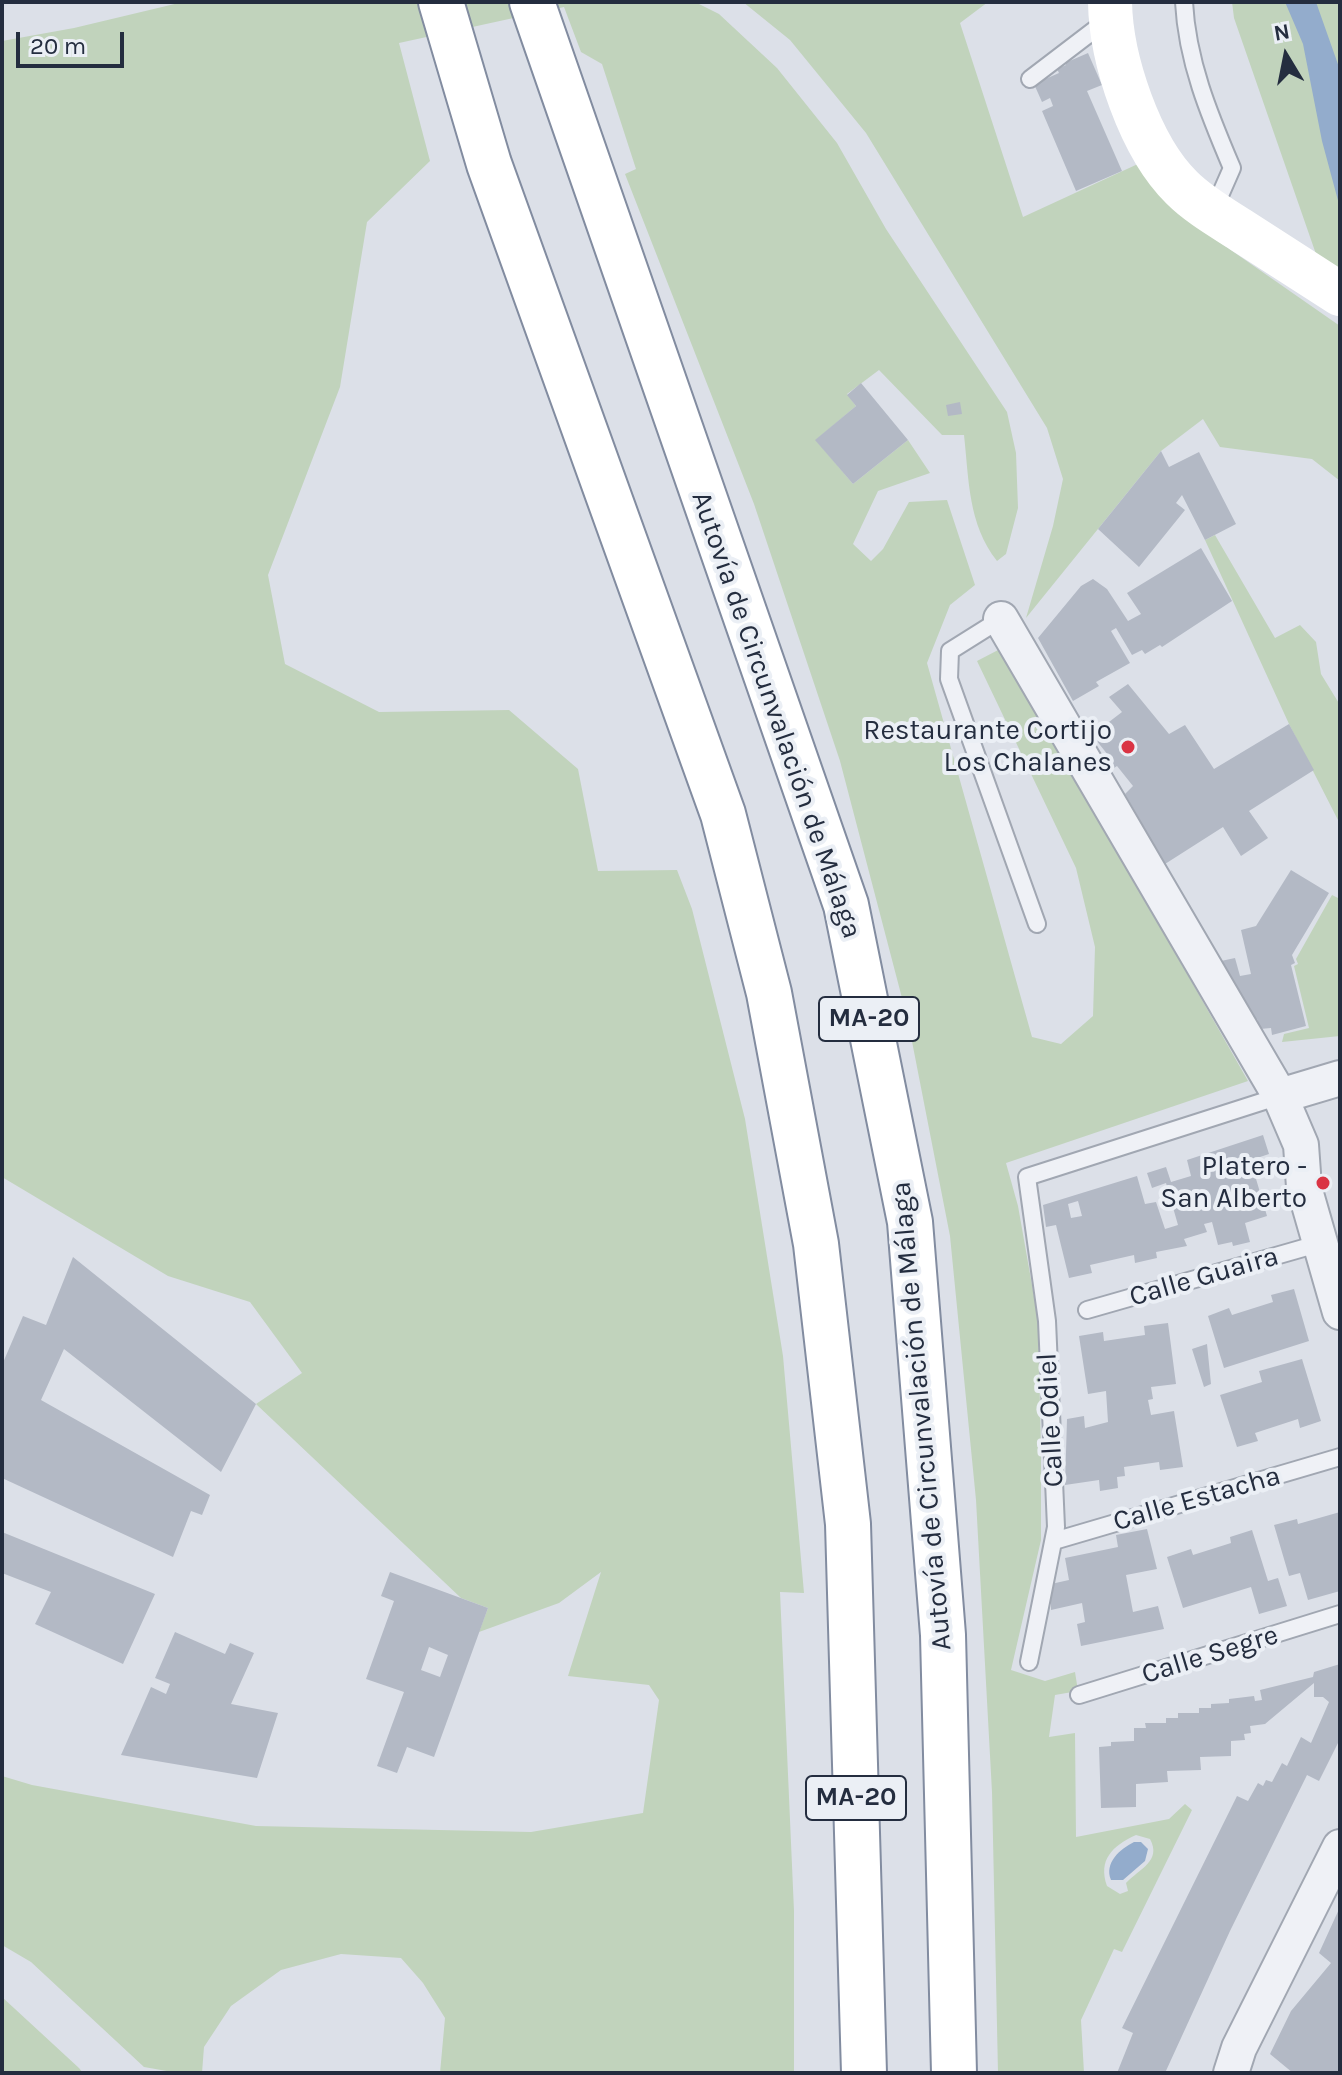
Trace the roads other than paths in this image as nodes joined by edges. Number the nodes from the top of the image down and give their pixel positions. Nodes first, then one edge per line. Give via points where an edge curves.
1 (1184, 2) edge
2 (533, 8) edge
3 (1110, 10) edge
4 (446, 18) edge
5 (1030, 79) dead end
6 (1212, 212) junction
7 (1340, 294) edge
8 (1001, 619) joint
9 (1037, 924) dead end
10 (1340, 1078) edge
11 (1280, 1096) junction
12 (1321, 1243) junction
13 (1087, 1310) dead end
14 (1340, 1312) edge
15 (1340, 1457) edge
16 (1054, 1541) junction
17 (1340, 1614) edge
18 (1029, 1662) dead end
19 (1079, 1695) dead end
20 (1340, 1847) edge
21 (864, 2073) edge
22 (954, 2073) edge
23 (1231, 2073) edge

1 - 6 lane via 1203,100 1232,168
2 - 22 main road, Autovía de Circunvalación de Málaga / MA-20 via 846,905 910,1222 943,1635
3 - 5 lane
3 - 6 main road via 1133,109 1153,149 1181,187
4 - 21 main road, MA-20 via 489,164 723,814 769,993 816,1244 848,1524
6 - 7 main road
8 - 9 lane via 950,651 949,679
8 - 11 street
10 - 11 street
11 - 12 street via 1301,1145 1304,1187
11 - 16 lane, Calle Odiel via 1027,1177 1047,1321
12 - 13 lane, Calle Guaira
12 - 14 street
15 - 16 lane, Calle Estacha
16 - 18 lane, Calle Odiel
17 - 19 lane, Calle Segre
20 - 23 street

